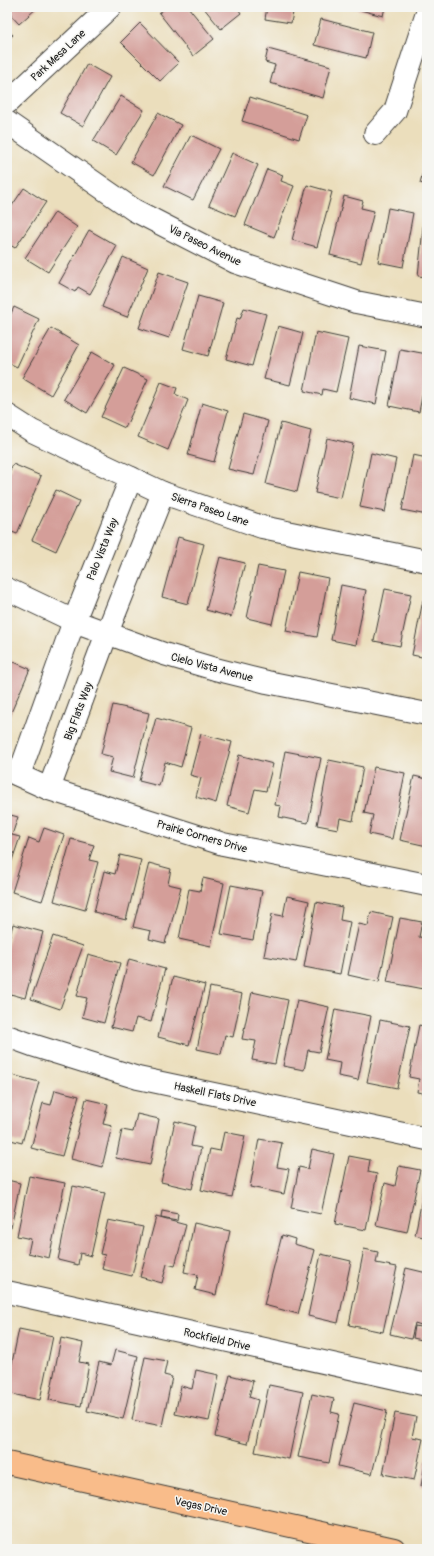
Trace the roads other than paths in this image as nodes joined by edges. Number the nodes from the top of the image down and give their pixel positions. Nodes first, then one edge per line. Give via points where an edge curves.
1 (110, 7) edge
2 (427, 13) edge
3 (7, 103) edge
4 (7, 122) edge
5 (375, 134) dead end
6 (427, 316) edge
7 (7, 415) edge
8 (131, 478) junction
9 (163, 493) junction
10 (427, 561) edge
11 (7, 589) edge
12 (74, 621) junction
13 (107, 634) junction
14 (427, 714) edge
15 (13, 773) edge
16 (49, 789) junction
17 (427, 885) edge
18 (7, 1036) edge
19 (427, 1139) edge
20 (7, 1292) edge
21 (427, 1386) edge
22 (7, 1463) edge
23 (394, 1549) edge

1 - 3 street, Park Mesa Lane
2 - 5 street via 396,111
4 - 6 street, Via Paseo Avenue via 134,210 235,262 356,302
7 - 8 street, Sierra Paseo Lane via 32,431
8 - 9 street, Sierra Paseo Lane
8 - 12 street, Palo Vista Way
9 - 10 street, Sierra Paseo Lane via 262,527
9 - 13 street
11 - 12 street, Cielo Vista Avenue
12 - 13 street, Cielo Vista Avenue
12 - 15 street
13 - 14 street, Cielo Vista Avenue via 164,654 252,678
13 - 16 street, Big Flats Way
15 - 16 street, Prairie Corners Drive
16 - 17 street, Prairie Corners Drive via 223,844
18 - 19 street, Haskell Flats Drive via 138,1078
20 - 21 street, Rockfield Drive
22 - 23 main road, Vegas Drive

